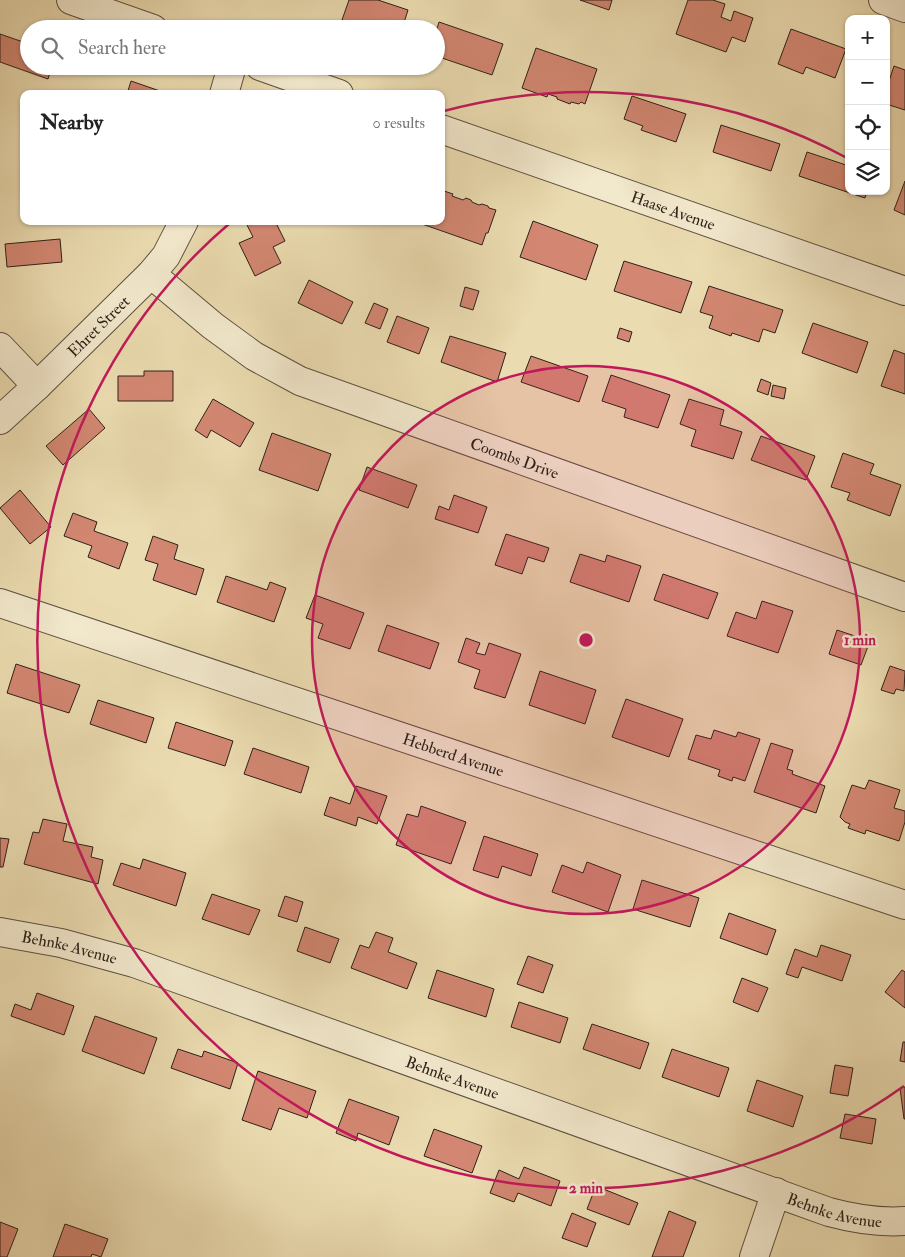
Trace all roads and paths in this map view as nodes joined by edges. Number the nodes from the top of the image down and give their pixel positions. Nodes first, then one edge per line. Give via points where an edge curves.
1 (72, 0) edge
2 (883, 0) edge
3 (905, 8) edge
4 (128, 20) edge
5 (229, 75) edge
6 (285, 75) edge
7 (225, 90) edge
8 (328, 90) edge
9 (445, 131) edge
10 (182, 225) edge
11 (150, 274) junction
12 (905, 291) edge
13 (0, 347) edge
14 (37, 386) junction
15 (0, 420) edge
16 (905, 597) edge
17 (0, 603) edge
18 (905, 905) edge
19 (0, 932) edge
20 (776, 1192) junction
21 (905, 1221) edge
22 (754, 1257) edge

1 - 4 street
2 - 3 street
5 - 7 street
6 - 8 street
9 - 12 street, Haase Avenue
10 - 11 street, Ehret Street via 166,256
11 - 14 street, Ehret Street
11 - 16 street, Coombs Drive via 254,356 300,381
13 - 14 street
14 - 15 street, Ehret Street
17 - 18 street, Hebberd Avenue
19 - 20 street, Behnke Avenue via 60,943 134,963
20 - 21 street, Behnke Avenue via 849,1218
20 - 22 street

